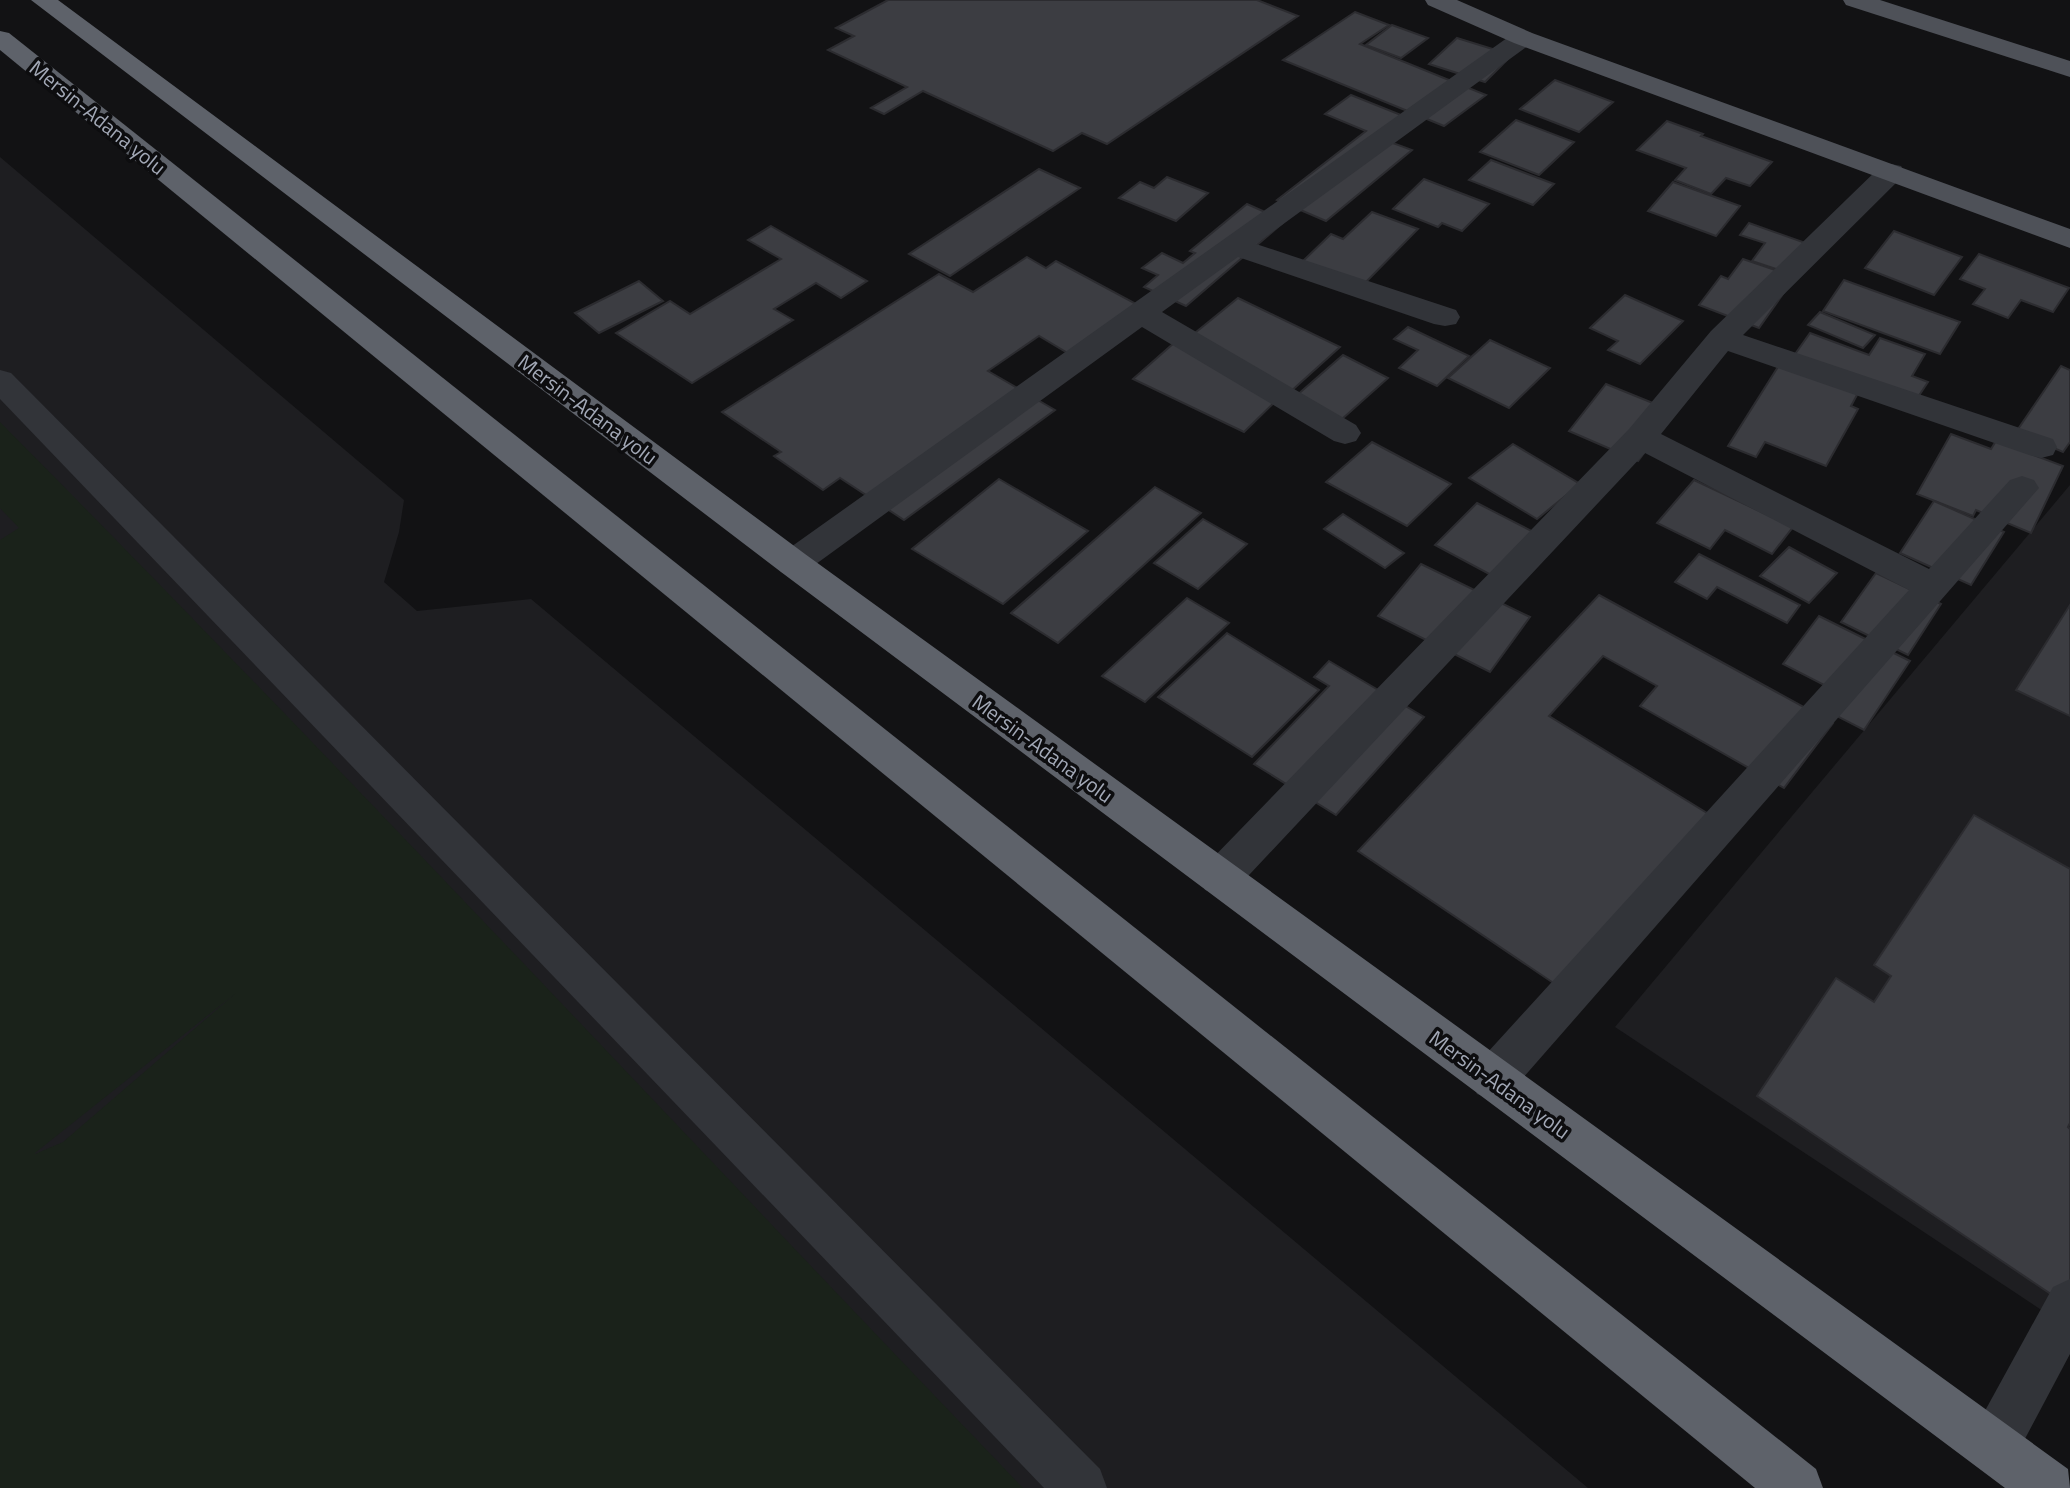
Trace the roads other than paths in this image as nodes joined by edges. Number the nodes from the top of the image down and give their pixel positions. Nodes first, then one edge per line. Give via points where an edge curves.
1 (43, 0) edge
2 (1437, 0) edge
3 (1855, 0) edge
4 (1925, 0) edge
5 (0, 38) edge
6 (1523, 38) junction
7 (2070, 45) edge
8 (2070, 69) edge
9 (1891, 172) junction
10 (2070, 239) edge
11 (1235, 246) junction
12 (1141, 313) junction
13 (1445, 317) dead end
14 (1722, 338) junction
15 (0, 380) edge
16 (1345, 433) dead end
17 (1641, 437) junction
18 (2041, 447) dead end
19 (2022, 488) dead end
20 (793, 563) junction
21 (1933, 587) junction
22 (1220, 878) junction
23 (1493, 1079) junction
24 (2070, 1304) edge
25 (1993, 1447) junction
26 (1081, 1488) edge
27 (1797, 1488) edge
28 (2049, 1488) edge

1 - 20 highway, Mersin-Adana yolu
2 - 6 main road
3 - 8 main road
4 - 7 main road
5 - 27 highway, Mersin-Adana yolu
6 - 9 main road
6 - 11 street
9 - 10 main road
9 - 14 street
11 - 12 street
11 - 13 street
12 - 16 street
12 - 20 street
14 - 17 street
14 - 18 street
15 - 26 street
17 - 21 street
17 - 22 street
19 - 21 street
20 - 22 highway, Mersin-Adana yolu
21 - 23 street
22 - 23 highway, Mersin-Adana yolu
23 - 25 highway, Mersin-Adana yolu
24 - 25 street
25 - 28 highway, Mersin-Adana yolu

